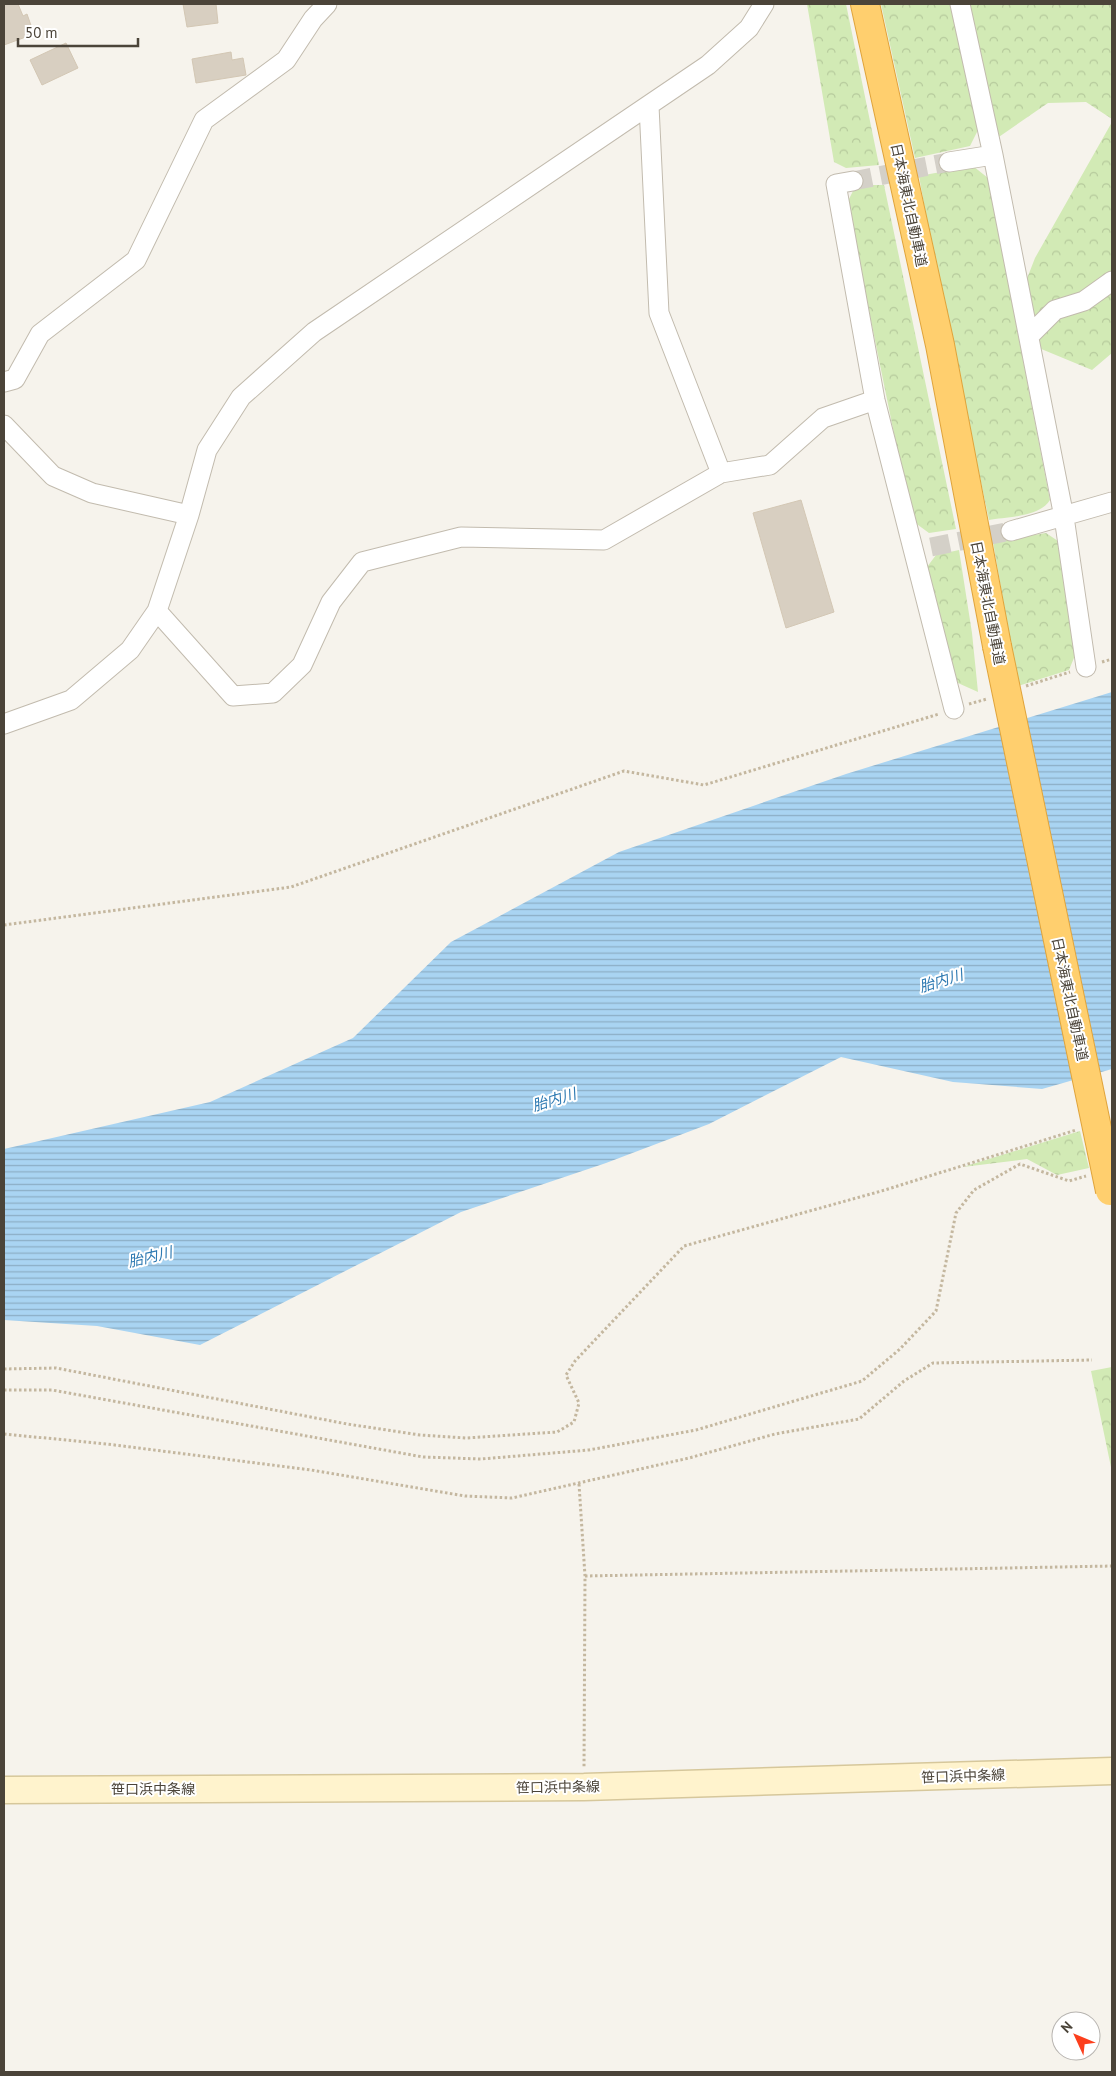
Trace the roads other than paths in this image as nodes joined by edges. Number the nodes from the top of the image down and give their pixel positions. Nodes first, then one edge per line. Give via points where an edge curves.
1 (327, 4) edge
2 (764, 4) edge
3 (865, 4) edge
4 (960, 4) edge
5 (648, 106) junction
6 (993, 155) junction
7 (949, 162) tunnel mouth
8 (853, 181) tunnel mouth
9 (1112, 281) edge
10 (1029, 336) junction
11 (4, 382) edge
12 (875, 400) junction
13 (4, 425) edge
14 (721, 473) junction
15 (1112, 502) edge
16 (189, 515) junction
17 (1064, 517) junction
18 (1011, 531) tunnel mouth
19 (157, 611) junction
20 (1086, 667) road end
21 (954, 709) road end
22 (4, 724) edge
23 (1106, 1189) edge
24 (1112, 1771) edge
25 (4, 1790) edge

1 - 11 street via 286,60 204,120 136,260 40,334 16,379
2 - 5 street via 749,28 708,66
3 - 23 highway, 日本海東北自動車道, bridge via 940,345
4 - 6 street
5 - 14 street via 659,313
5 - 16 street via 314,332 242,397 207,450
6 - 7 street
6 - 10 street
8 - 12 street via 836,184
9 - 10 street via 1084,301 1055,310
10 - 17 street
12 - 14 street via 823,418 770,465
12 - 21 street via 922,549
13 - 16 street via 52,476 92,493
14 - 19 street via 604,540 462,537 362,562 331,602 302,664 273,693 233,696
15 - 17 street
16 - 19 street
17 - 18 street
17 - 20 street
19 - 22 street via 130,650 71,700
24 - 25 main road, 笹口浜中条線 via 584,1787

